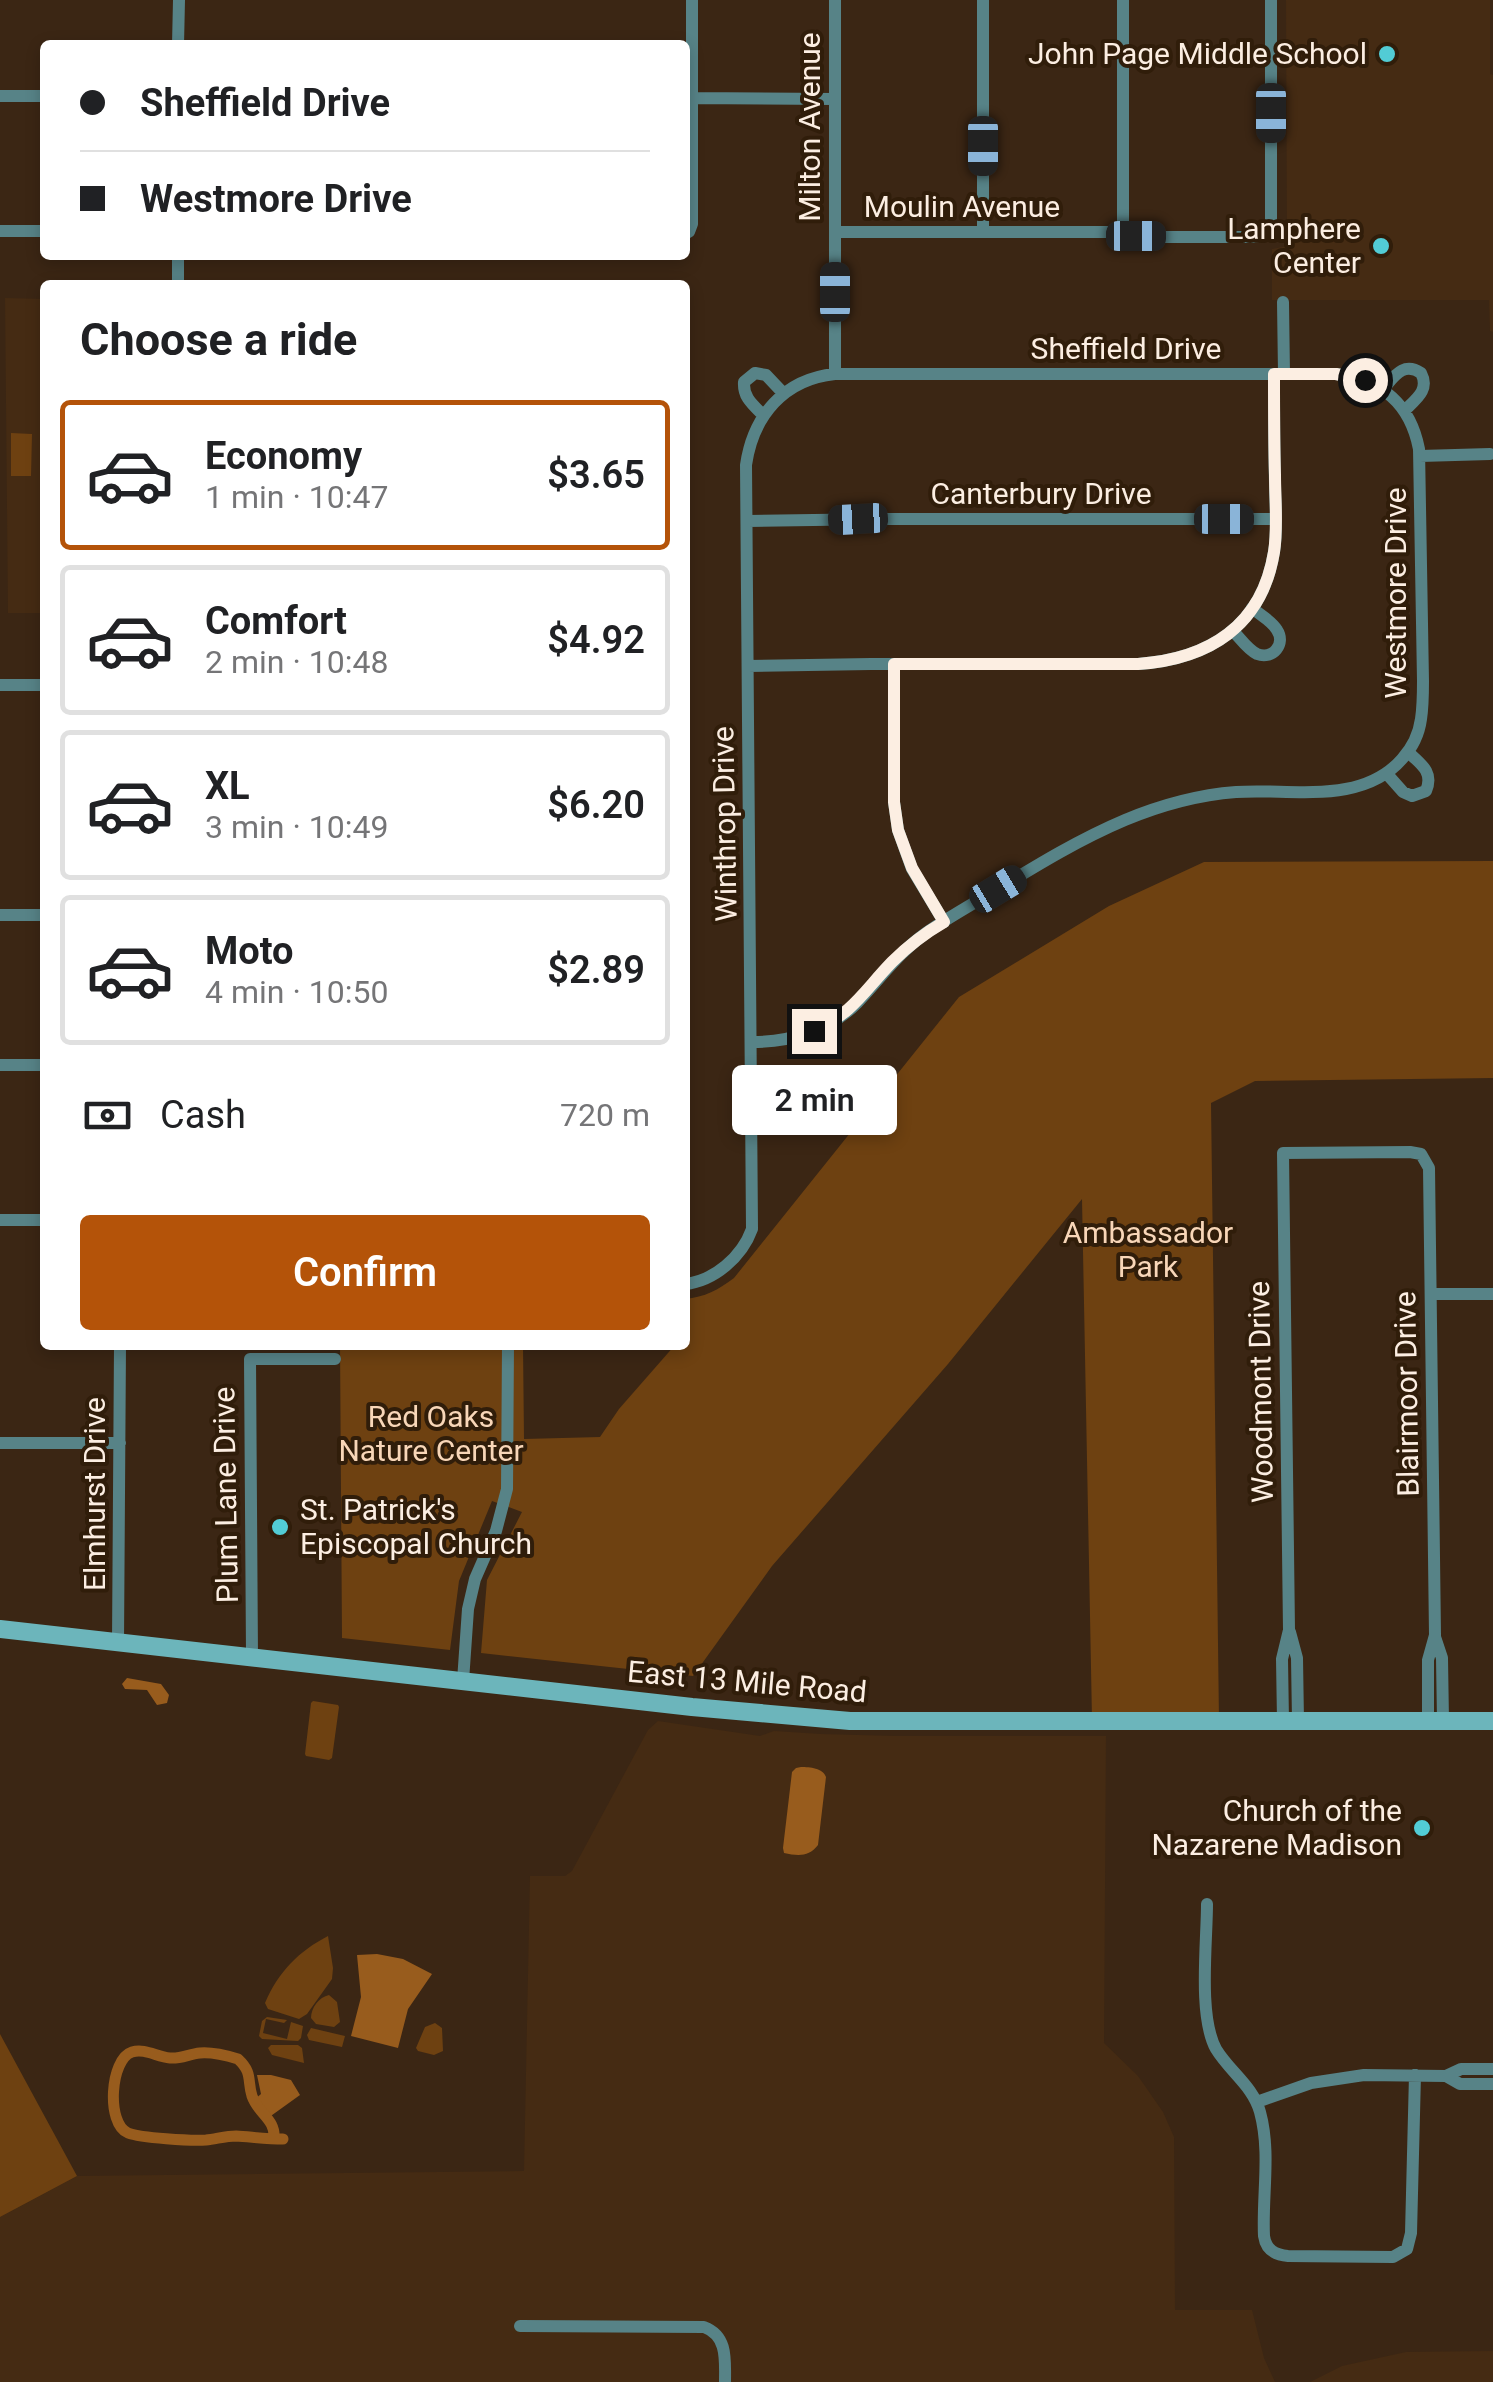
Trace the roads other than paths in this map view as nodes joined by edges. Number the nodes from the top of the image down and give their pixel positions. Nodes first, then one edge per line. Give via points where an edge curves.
1 (178, 0) edge
2 (692, 0) edge
3 (835, 0) edge
4 (982, 0) edge
5 (1123, 0) edge
6 (1271, 0) edge
7 (178, 40) edge
8 (690, 65) edge
9 (0, 96) edge
10 (40, 96) edge
11 (690, 98) edge
12 (835, 99) junction
13 (690, 140) edge
14 (690, 229) edge
15 (0, 231) edge
16 (40, 231) edge
17 (835, 232) junction
18 (983, 232) junction
19 (1123, 234) junction
20 (1284, 302) dead end
21 (835, 374) junction
22 (1279, 374) junction
23 (1383, 390) junction
24 (784, 394) junction
25 (1404, 411) junction
26 (763, 415) junction
27 (1490, 454) dead end
28 (1420, 456) junction
29 (1276, 519) junction
30 (748, 522) junction
31 (1252, 608) junction
32 (1233, 631) junction
33 (894, 664) junction
34 (748, 666) junction
35 (0, 685) edge
36 (40, 685) edge
37 (1408, 752) junction
38 (1387, 774) junction
39 (0, 915) edge
40 (40, 915) edge
41 (944, 922) junction
42 (752, 1042) junction
43 (0, 1064) edge
44 (40, 1065) edge
45 (1283, 1154) joint
46 (0, 1220) edge
47 (40, 1220) edge
48 (690, 1283) edge
49 (1431, 1294) junction
50 (1493, 1294) edge
51 (120, 1350) edge
52 (508, 1350) edge
53 (335, 1359) dead end
54 (120, 1443) junction
55 (0, 1444) edge
56 (0, 1630) edge
57 (118, 1642) junction
58 (252, 1656) junction
59 (463, 1680) junction
60 (1493, 1720) edge
61 (1291, 1721) junction
62 (1436, 1721) junction
63 (1207, 1904) dead end
64 (1493, 2069) edge
65 (1415, 2075) junction
66 (1446, 2076) junction
67 (1493, 2084) edge
68 (1257, 2102) junction
69 (520, 2326) dead end
70 (725, 2382) edge

1 - 7 street
2 - 8 street
3 - 12 street, Milton Avenue
4 - 18 street
5 - 19 street
6 - 19 street, Moulin Avenue via 1267,232
9 - 10 street
11 - 12 street
12 - 17 street, Milton Avenue
13 - 14 street
15 - 16 street
17 - 18 street, Moulin Avenue
17 - 21 street, Milton Avenue
18 - 19 street, Moulin Avenue
20 - 22 street
21 - 22 street, Sheffield Drive
21 - 24 street, Winthrop Drive
22 - 23 street, Sheffield Drive via 1354,376
22 - 29 street
23 - 25 street, Sheffield Drive
23 - 25 street via 1404,368 1420,372 1422,392
24 - 26 street, Winthrop Drive
24 - 26 street via 766,375 755,373 744,382 748,400
25 - 28 street, Westmore Drive
26 - 30 street, Winthrop Drive via 748,452
27 - 28 street
28 - 37 street, Westmore Drive via 1422,704
29 - 30 street, Canterbury Drive
29 - 31 street via 1270,569
30 - 34 street, Winthrop Drive
31 - 32 street
31 - 32 street via 1277,630 1277,650 1259,654
32 - 33 street via 1198,652 1157,663
33 - 34 street
33 - 41 street via 898,830
34 - 42 street, Winthrop Drive
35 - 36 street
37 - 38 street, Westmore Drive
37 - 38 street via 1428,773 1426,791 1412,796
38 - 41 street, Westmore Drive via 1346,790 1236,792 1160,807 1077,843
39 - 40 street
41 - 42 street, Westmore Drive via 906,949 835,1020 799,1036
42 - 48 street, Winthrop Drive via 752,1229 722,1270
43 - 44 street
45 - 49 street, Blairmoor Drive via 1421,1154 1429,1168
45 - 61 street, Woodmont Drive via 1290,1630 1297,1658
46 - 47 street
49 - 50 street
49 - 62 street, Blairmoor Drive via 1434,1635 1442,1658
51 - 54 street, Elmhurst Drive
52 - 59 street via 508,1488 474,1580
53 - 58 street, Plum Lane Drive via 250,1359
54 - 55 street
54 - 57 street, Elmhurst Drive
56 - 57 main road, East 13 Mile Road
57 - 58 main road, East 13 Mile Road
58 - 59 main road, East 13 Mile Road
59 - 61 main road, East 13 Mile Road via 850,1721
60 - 62 main road, East 13 Mile Road
61 - 62 main road, East 13 Mile Road
63 - 68 street via 1210,2035
64 - 66 street
65 - 66 street
65 - 68 street via 1338,2077
65 - 68 street via 1411,2233 1406,2249 1393,2257 1288,2256 1268,2248 1265,2135
66 - 67 street via 1460,2084
69 - 70 street via 704,2327 718,2334 724,2348

